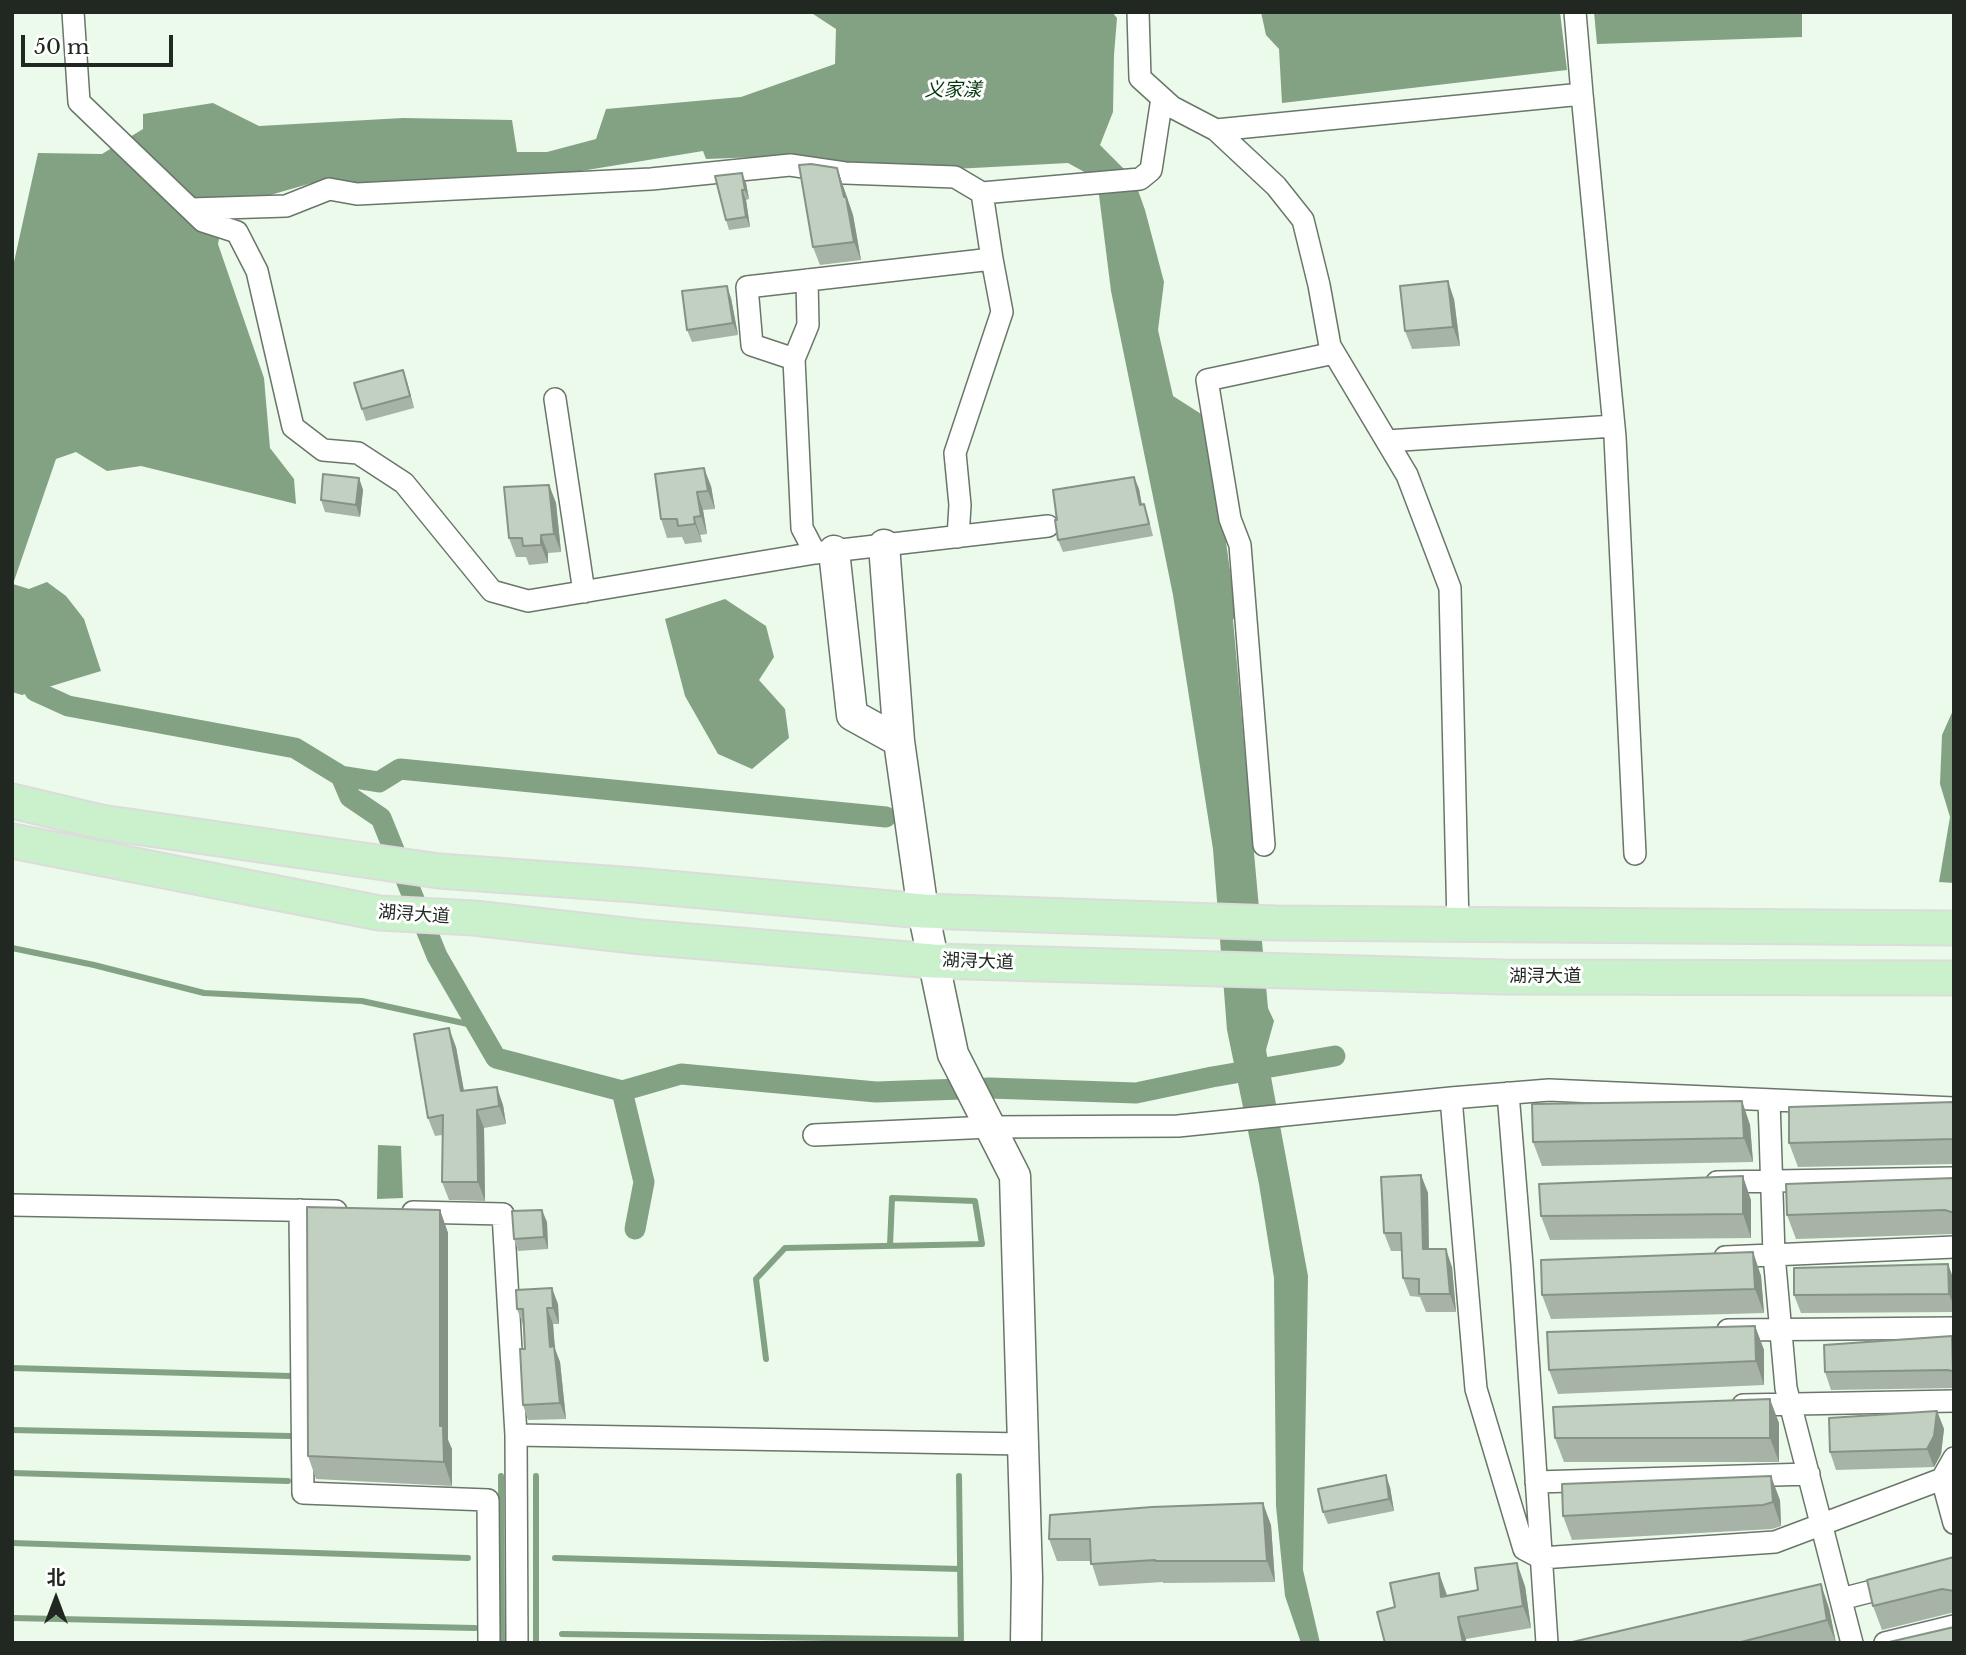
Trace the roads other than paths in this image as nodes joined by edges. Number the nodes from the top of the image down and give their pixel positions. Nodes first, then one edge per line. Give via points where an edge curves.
1 (73, 12) edge
2 (1138, 12) edge
3 (1574, 12) edge
4 (1582, 94) junction
5 (1162, 98) junction
6 (1216, 131) junction
7 (982, 193) junction
8 (191, 209) junction
9 (992, 259) junction
10 (807, 280) junction
11 (1334, 353) junction
12 (794, 359) junction
13 (555, 400) dead end
14 (1614, 426) junction
15 (1387, 441) junction
16 (1048, 526) dead end
17 (958, 537) junction
18 (884, 545) junction
19 (825, 552) junction
20 (584, 592) junction
21 (899, 741) junction
22 (12, 802) edge
23 (12, 841) edge
24 (1264, 845) dead end
25 (1635, 855) dead end
26 (923, 911) junction
27 (1458, 925) junction
28 (1954, 928) edge
29 (933, 961) junction
30 (1954, 978) edge
31 (1508, 1093) junction
32 (1451, 1098) junction
33 (1769, 1100) junction
34 (1954, 1108) edge
35 (990, 1127) junction
36 (814, 1135) dead end
37 (1954, 1178) edge
38 (1772, 1181) junction
39 (1691, 1183) edge
40 (12, 1205) edge
41 (300, 1210) junction
42 (354, 1211) edge
43 (394, 1212) edge
44 (1954, 1247) edge
45 (1774, 1255) junction
46 (1708, 1257) edge
47 (1954, 1328) edge
48 (1781, 1329) junction
49 (1714, 1330) edge
50 (1954, 1401) edge
51 (1791, 1404) junction
52 (1722, 1405) edge
53 (516, 1434) junction
54 (1023, 1444) junction
55 (1954, 1458) edge
56 (1809, 1474) junction
57 (1942, 1479) junction
58 (1536, 1482) junction
59 (1954, 1523) edge
60 (1822, 1524) junction
61 (1541, 1558) junction
62 (1954, 1570) edge
63 (1841, 1599) junction
64 (1954, 1626) edge
65 (489, 1643) edge
66 (517, 1643) edge
67 (1026, 1643) edge
68 (1547, 1643) edge
69 (1852, 1643) edge
70 (1885, 1643) edge

1 - 8 street via 79,102
2 - 5 street via 1140,78
3 - 4 street
4 - 6 street
4 - 14 street
5 - 6 street
5 - 7 street via 1151,170 1140,179
6 - 11 street via 1276,186 1303,220
7 - 8 street via 955,177 845,173 790,165 651,179 358,194 329,190 286,206
7 - 9 street
8 - 20 street via 203,221 237,232 257,271 293,427 323,450 358,453 404,483 492,591 528,601
9 - 10 street
9 - 17 street via 1002,313 955,453
10 - 12 street via 808,325
10 - 12 street via 747,287 752,345
11 - 15 street
11 - 24 street via 1207,380 1230,519 1240,545
12 - 19 street via 802,528
13 - 20 street
14 - 15 street
14 - 25 street
15 - 27 street via 1407,475 1450,588
16 - 17 street
17 - 18 street
18 - 19 street
18 - 21 street
19 - 20 street
19 - 21 street via 852,715
21 - 26 street
22 - 26 main road via 101,822 439,871
23 - 29 main road, 湖浔大道 via 379,914
26 - 27 main road
26 - 29 street
27 - 28 main road
29 - 30 main road, 湖浔大道 via 1503,977
29 - 35 street via 953,1054
31 - 32 street
31 - 33 street via 1549,1090
31 - 58 street via 1529,1265 1538,1408
32 - 35 street via 1178,1126
32 - 61 street via 1476,1389 1524,1549
33 - 34 street
33 - 38 street
35 - 36 street
35 - 54 street via 1014,1176
37 - 38 street
38 - 39 street
38 - 45 street
40 - 41 street
41 - 42 street
41 - 65 street via 303,1493 488,1500
43 - 53 street via 503,1214
44 - 45 street
45 - 46 street
45 - 48 street
47 - 48 street
48 - 49 street
48 - 51 street
50 - 51 street
51 - 52 street
51 - 56 street
53 - 54 street
53 - 66 street
54 - 67 street
55 - 57 street
56 - 58 street
56 - 60 street
57 - 59 street
57 - 60 street
58 - 61 street
60 - 61 street via 1775,1542
60 - 63 street
61 - 68 street
62 - 63 street
63 - 69 street
64 - 70 street

